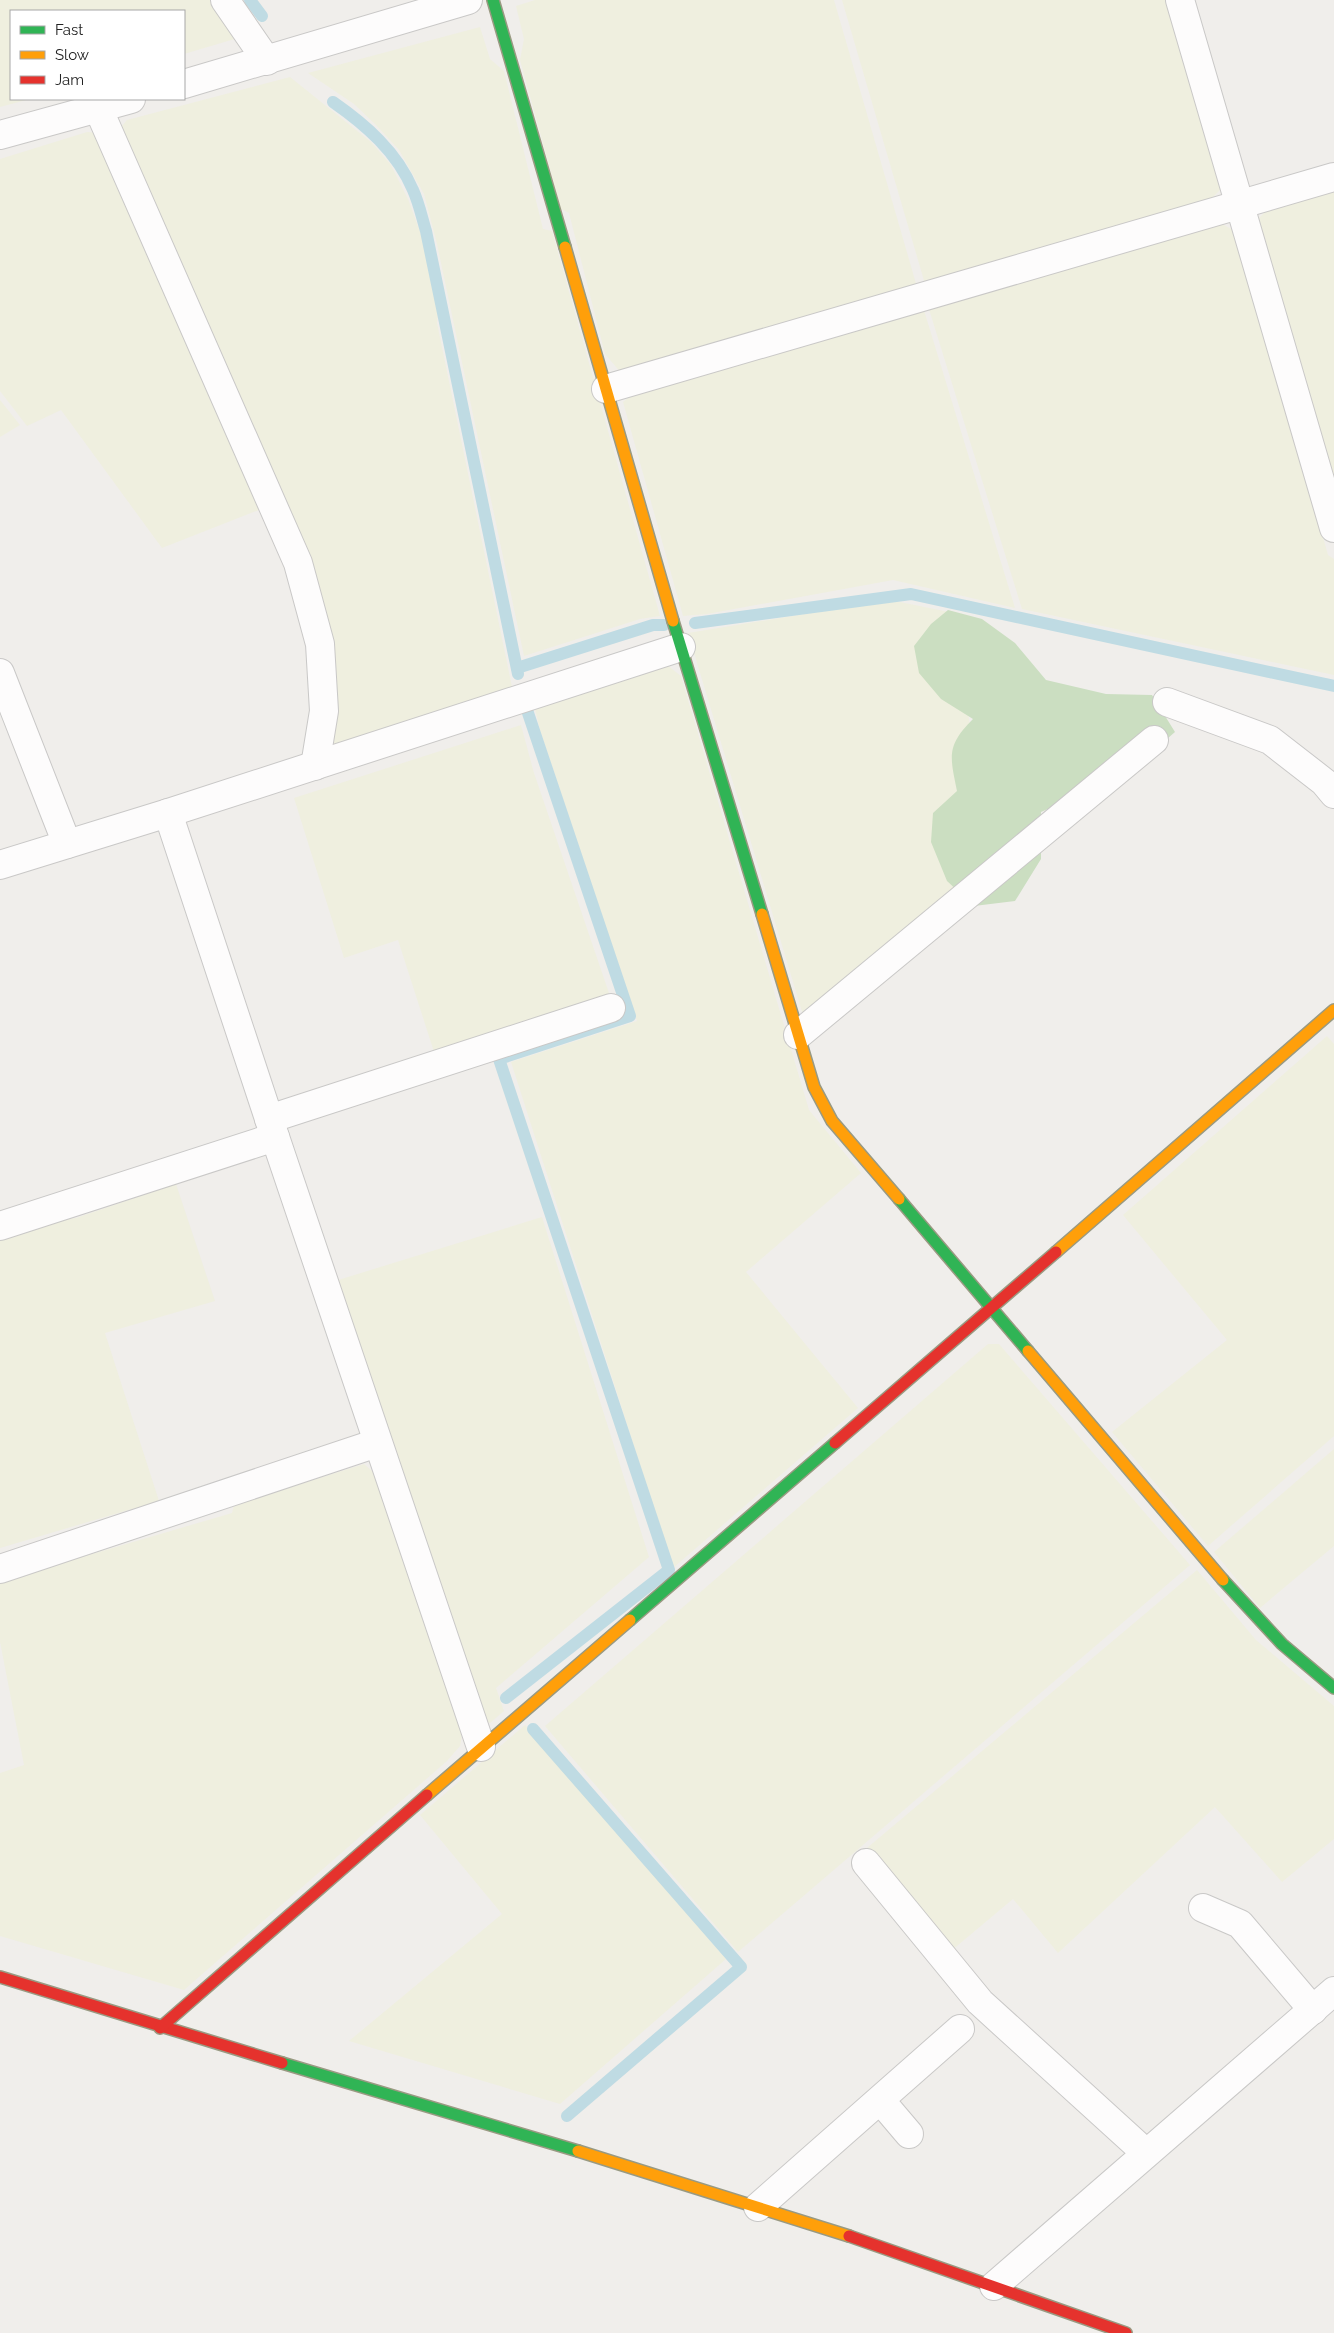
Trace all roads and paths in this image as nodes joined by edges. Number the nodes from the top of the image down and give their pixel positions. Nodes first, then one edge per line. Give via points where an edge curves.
1 (225, 0) edge
2 (468, 0) edge
3 (493, 0) edge
4 (1180, 0) edge
5 (267, 61) junction
6 (185, 84) edge
7 (127, 100) edge
8 (98, 108) junction
9 (0, 134) edge
10 (1334, 177) edge
11 (1240, 204) junction
12 (606, 389) junction
13 (1334, 528) edge
14 (681, 647) junction
15 (0, 673) edge
16 (1167, 702) dead end
17 (1154, 740) dead end
18 (315, 766) junction
19 (1334, 794) edge
20 (168, 813) junction
21 (66, 844) junction
22 (0, 865) edge
23 (611, 1008) dead end
24 (1334, 1010) edge
25 (798, 1035) junction
26 (272, 1128) junction
27 (0, 1226) edge
28 (993, 1308) junction
29 (377, 1443) junction
30 (0, 1569) edge
31 (1334, 1688) edge
32 (481, 1747) junction
33 (866, 1862) dead end
34 (1203, 1908) dead end
35 (0, 1977) edge
36 (1334, 1991) edge
37 (1313, 2010) junction
38 (160, 2028) junction
39 (960, 2030) dead end
40 (881, 2100) junction
41 (909, 2134) dead end
42 (1146, 2153) junction
43 (758, 2207) junction
44 (994, 2286) junction
45 (1126, 2333) edge

1 - 5 street
2 - 5 street
3 - 12 street
4 - 11 street
5 - 6 street
7 - 8 street
8 - 9 street
8 - 18 street via 298,563 320,644 324,711
10 - 11 street
11 - 12 street
11 - 13 street
12 - 14 street
14 - 18 street
14 - 25 street
15 - 21 street
16 - 19 street via 1270,740 1324,782
17 - 25 street
18 - 20 street
20 - 21 street
20 - 26 street
21 - 22 street
23 - 26 street
24 - 28 street
25 - 28 street via 814,1087 832,1121
26 - 27 street
26 - 29 street
28 - 31 street via 1248,1609 1282,1644
28 - 32 street
29 - 30 street
29 - 32 street
32 - 38 street
33 - 42 street via 980,2002
34 - 37 street via 1240,1924
35 - 38 street
36 - 37 street
37 - 42 street
38 - 43 street via 333,2077
39 - 40 street
40 - 41 street
40 - 43 street
42 - 44 street
43 - 44 street
44 - 45 street

